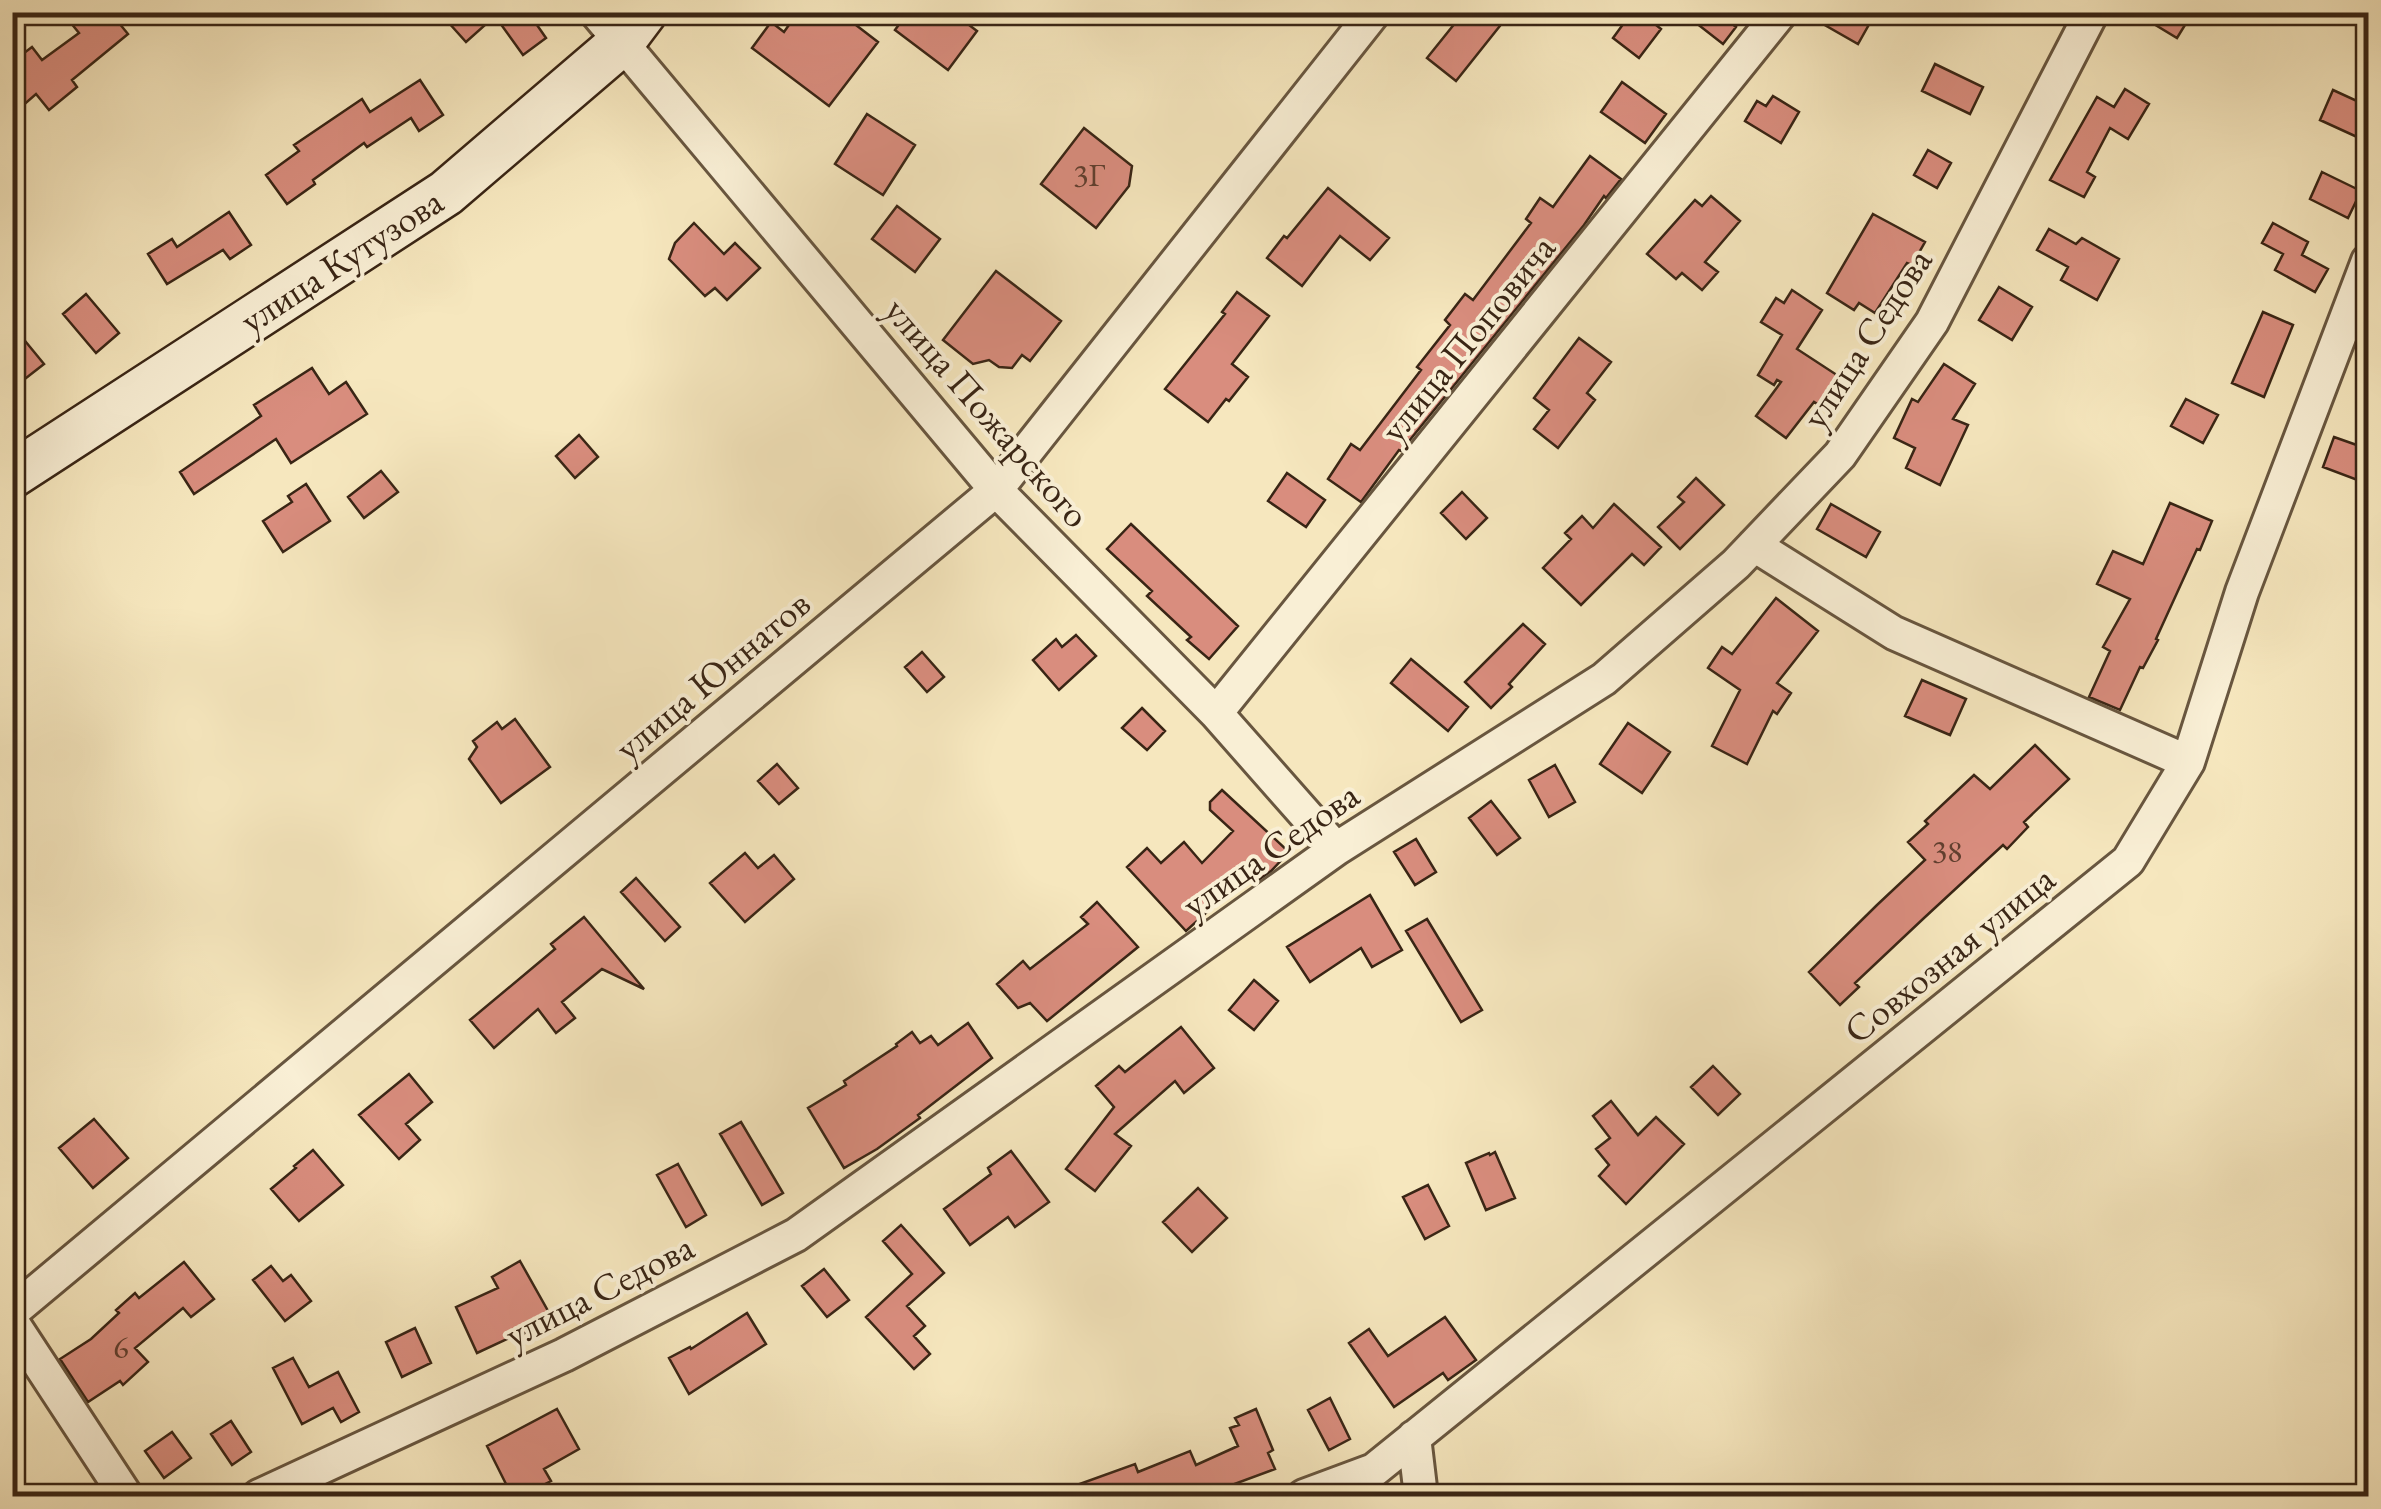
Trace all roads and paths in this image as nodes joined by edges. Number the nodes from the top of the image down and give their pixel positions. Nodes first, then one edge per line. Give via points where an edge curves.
1 (1374, 12) edge
2 (1781, 12) edge
3 (2092, 12) edge
4 (620, 23) edge
5 (2368, 261) edge
6 (12, 475) edge
7 (996, 490) junction
8 (1754, 545) junction
9 (1216, 714) junction
10 (2188, 762) junction
11 (1336, 849) junction
12 (12, 1312) edge
13 (12, 1322) edge
14 (1414, 1437) junction
15 (126, 1496) edge
16 (259, 1496) edge
17 (1304, 1496) edge
18 (1421, 1496) edge

1 - 7 street, улица Юннатов
2 - 9 street, улица Поповича
3 - 8 street, улица Седова via 1932,322 1840,455
4 - 6 main road, улица Кутузова via 446,193
4 - 7 street, улица Пожарского
5 - 10 street, Совхозная улица via 2242,592
7 - 9 street, улица Пожарского
7 - 12 street, улица Юннатов
8 - 10 street via 1894,633
8 - 11 street, улица Седова via 1604,678
9 - 11 street, улица Пожарского
10 - 14 street, Совхозная улица via 2128,861
11 - 16 street, улица Седова via 796,1235 564,1354
13 - 15 street
14 - 17 street, Совхозная улица via 1374,1470
14 - 18 street

